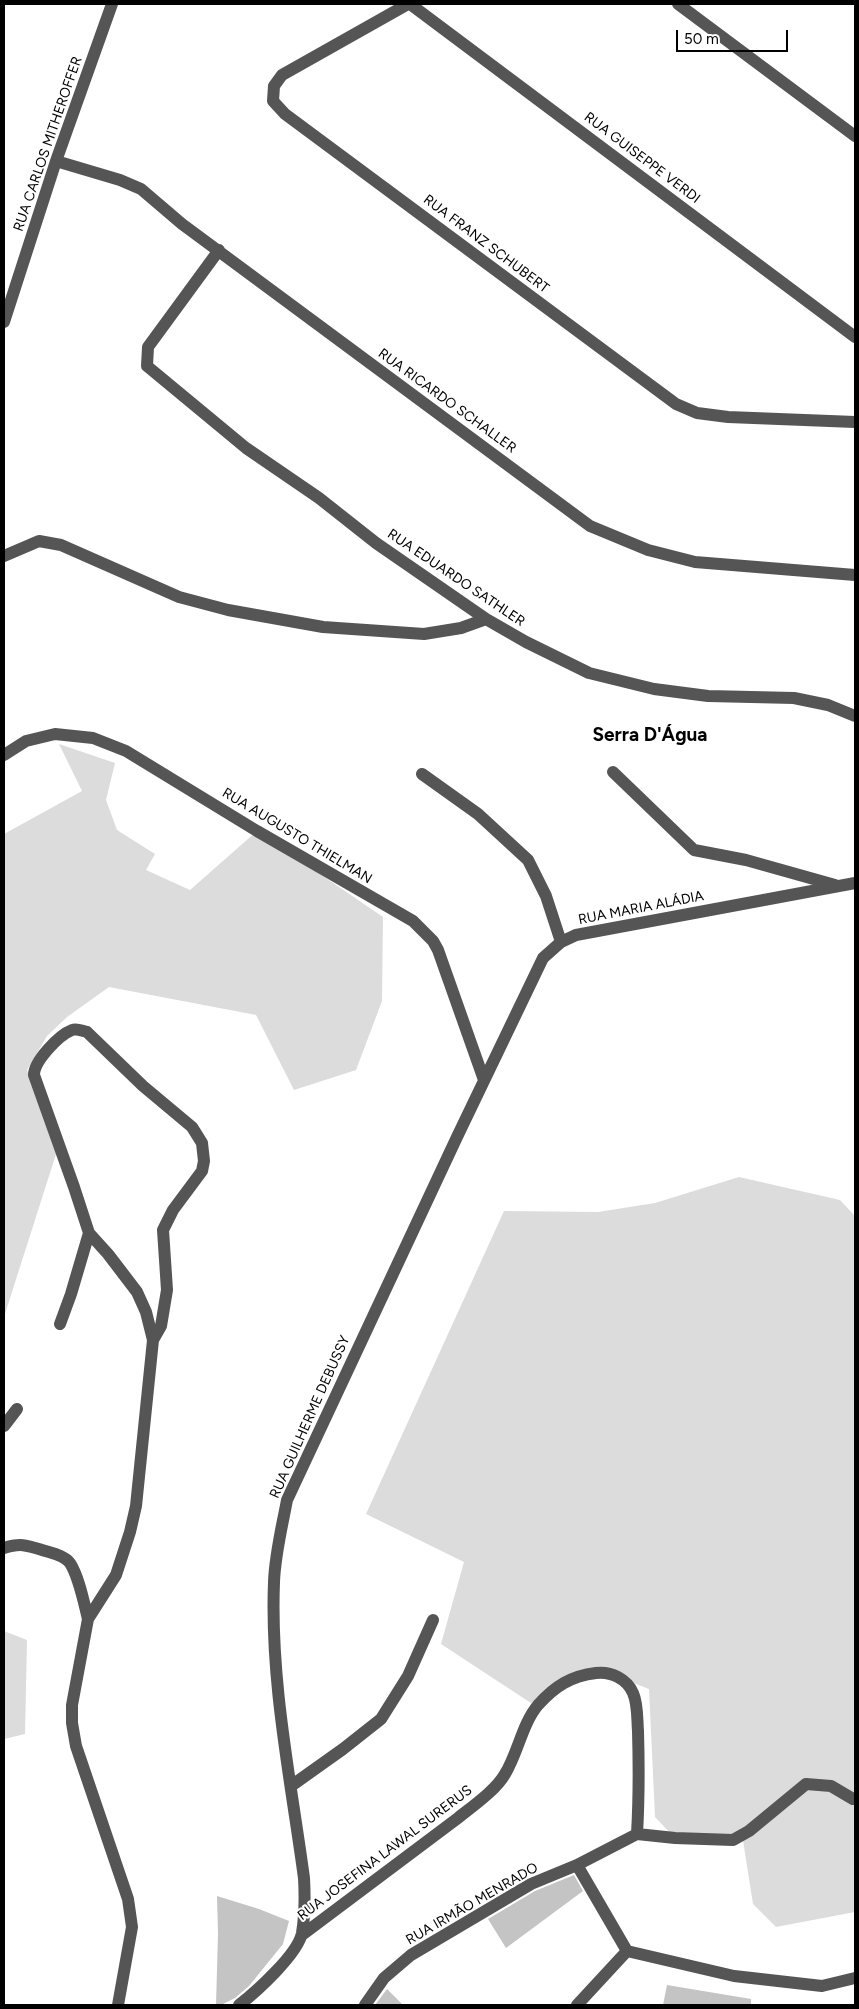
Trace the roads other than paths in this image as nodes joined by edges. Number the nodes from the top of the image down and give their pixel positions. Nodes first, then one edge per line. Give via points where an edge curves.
1 (112, 4) edge
2 (409, 4) edge
3 (678, 4) edge
4 (855, 136) edge
5 (56, 161) junction
6 (219, 250) junction
7 (4, 322) edge
8 (855, 337) edge
9 (855, 422) edge
10 (4, 556) edge
11 (855, 575) edge
12 (486, 619) junction
13 (855, 716) edge
14 (4, 755) edge
15 (613, 772) dead end
16 (422, 774) dead end
17 (855, 883) edge
18 (838, 886) junction
19 (561, 942) junction
20 (484, 1080) junction
21 (89, 1233) junction
22 (60, 1324) dead end
23 (153, 1340) junction
24 (17, 1409) dead end
25 (4, 1426) edge
26 (4, 1548) edge
27 (88, 1619) junction
28 (432, 1620) dead end
29 (292, 1786) junction
30 (853, 1799) dead end
31 (638, 1834) junction
32 (577, 1865) junction
33 (302, 1935) junction
34 (627, 1952) junction
35 (855, 1978) edge
36 (118, 2005) edge
37 (239, 2005) edge
38 (365, 2005) edge
39 (577, 2005) edge

1 - 5 street, RUA CARLOS MITHEROFFER
2 - 8 street, RUA GUISEPPE VERDI
2 - 9 street, RUA FRANZ SCHUBERT via 282,75 274,86 273,101 285,114 676,404 697,413 728,418
3 - 4 street
5 - 6 street, RUA RICARDO SCHALLER via 140,189
5 - 7 street, RUA CARLOS MITHEROFFER
6 - 11 street, RUA RICARDO SCHALLER via 590,526 648,550 695,562
6 - 12 street, RUA EDUARDO SATHLER via 148,347 147,366 246,448
10 - 12 street via 39,541 61,545 179,597 228,610 332,628 424,634 461,628
12 - 13 street, RUA EDUARDO SATHLER via 589,673 654,689 708,696 794,698 828,704
14 - 20 street, RUA AUGUSTO THIELMAN via 26,741 55,734 93,738 126,751 413,921 438,950
15 - 18 street via 694,850 746,860
16 - 19 street via 478,814 528,860 546,896
17 - 18 street, RUA MARIA ALÁDIA
18 - 19 street, RUA MARIA ALÁDIA via 576,935
19 - 20 street, RUA MARIA ALÁDIA via 543,958
20 - 29 street, RUA GUILHERME DEBUSSY via 287,1500 274,1582 274,1618 275,1670
21 - 22 street
21 - 23 street via 137,1292
21 - 23 street via 34,1075 37,1064 48,1050 60,1038 78,1029 87,1032 192,1127 202,1143 202,1171 172,1210 163,1230 167,1290 161,1326
23 - 27 street via 136,1506 130,1532 116,1575
24 - 25 street
26 - 27 street via 20,1544 56,1554 70,1563
27 - 36 street via 72,1723 76,1746 128,1899 132,1927
28 - 29 street via 408,1676 381,1719
29 - 33 street, RUA GUILHERME DEBUSSY via 304,1878
30 - 31 street via 831,1786 806,1784 749,1831 733,1840
31 - 32 street, RUA IRMÃO MENRADO
31 - 33 street, RUA JOSEFINA LAWAL SURERUS via 640,1777 634,1694 626,1681 605,1672 583,1674 567,1680 537,1707 504,1776 480,1800
32 - 34 street
32 - 38 street, RUA IRMÃO MENRADO via 532,1884 411,1955 384,1978
33 - 37 street, RUA GUILHERME DEBUSSY via 265,1983
34 - 35 street via 734,1976 822,1986
34 - 39 street

